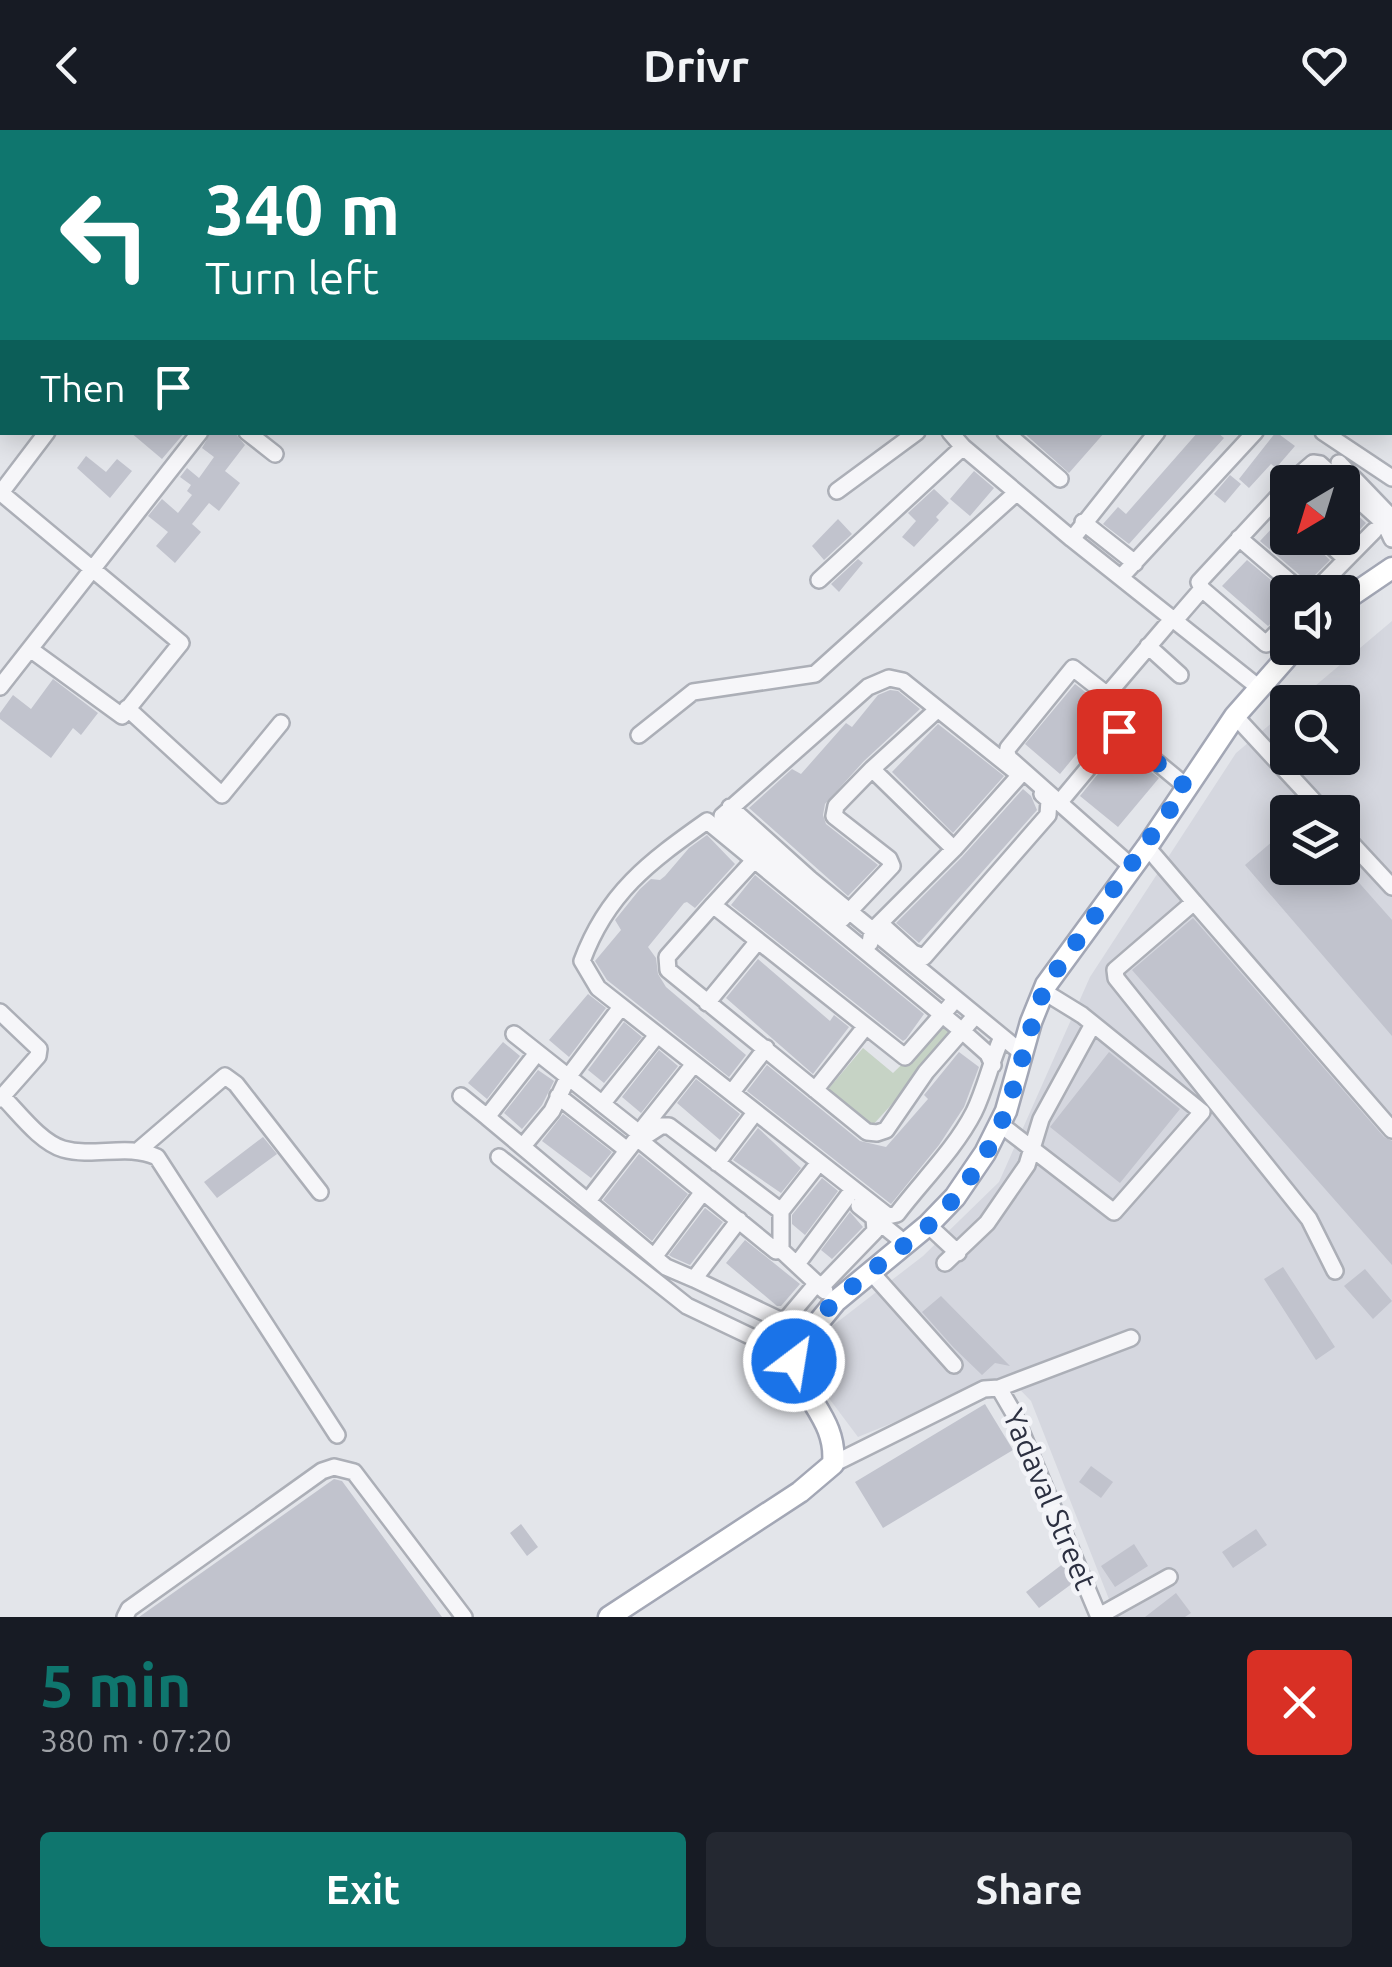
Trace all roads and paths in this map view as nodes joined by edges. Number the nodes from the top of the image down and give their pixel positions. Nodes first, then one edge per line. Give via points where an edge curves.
1 (45, 435) edge
2 (198, 435) edge
3 (251, 435) edge
4 (913, 435) edge
5 (952, 435) edge
6 (1009, 435) edge
7 (1155, 435) edge
8 (1252, 435) edge
9 (1328, 435) edge
10 (962, 447) junction
11 (275, 454) dead end
12 (1339, 463) dead end
13 (1392, 478) edge
14 (1060, 479) dead end
15 (837, 492) dead end
16 (1016, 492) junction
17 (0, 493) edge
18 (1360, 501) edge
19 (1270, 508) edge
20 (1392, 518) edge
21 (1083, 522) junction
22 (1374, 532) dead end
23 (1239, 538) junction
24 (1072, 539) junction
25 (1392, 539) edge
26 (1342, 555) edge
27 (1346, 558) junction
28 (1135, 563) junction
29 (94, 568) junction
30 (1392, 568) edge
31 (1282, 575) edge
32 (1331, 575) edge
33 (1122, 576) junction
34 (819, 580) dead end
35 (1202, 590) junction
36 (1360, 591) edge
37 (1171, 622) junction
38 (1270, 640) edge
39 (1148, 646) junction
40 (30, 649) junction
41 (1279, 665) edge
42 (1180, 675) dead end
43 (0, 687) edge
44 (1258, 687) junction
45 (1107, 694) junction
46 (938, 709) junction
47 (124, 712) junction
48 (1235, 716) junction
49 (281, 723) dead end
50 (1119, 731) junction
51 (639, 735) dead end
52 (872, 770) junction
53 (1020, 775) junction
54 (1186, 787) junction
55 (1308, 795) edge
56 (1060, 803) junction
57 (733, 804) junction
58 (1147, 847) junction
59 (954, 849) junction
60 (761, 852) junction
61 (1360, 852) edge
62 (1132, 866) junction
63 (1392, 887) edge
64 (1194, 902) junction
65 (713, 906) junction
66 (848, 912) junction
67 (874, 932) junction
68 (758, 941) junction
69 (588, 987) dead end
70 (1043, 992) junction
71 (707, 1003) junction
72 (949, 1007) junction
73 (618, 1011) junction
74 (0, 1012) edge
75 (969, 1023) junction
76 (1093, 1024) junction
77 (866, 1026) junction
78 (514, 1034) dead end
79 (654, 1040) junction
80 (999, 1042) junction
81 (766, 1048) junction
82 (536, 1053) junction
83 (1020, 1058) junction
84 (993, 1065) junction
85 (690, 1069) junction
86 (568, 1077) junction
87 (815, 1090) junction
88 (732, 1092) junction
89 (462, 1096) dead end
90 (558, 1096) junction
91 (1, 1098) edge
92 (602, 1104) junction
93 (488, 1116) junction
94 (751, 1118) junction
95 (1000, 1124) junction
96 (1392, 1130) edge
97 (639, 1133) junction
98 (523, 1146) junction
99 (140, 1148) junction
100 (627, 1150) junction
101 (1032, 1150) junction
102 (500, 1157) dead end
103 (717, 1162) junction
104 (814, 1169) junction
105 (320, 1192) dead end
106 (702, 1193) junction
107 (848, 1196) junction
108 (588, 1201) junction
109 (781, 1211) junction
110 (874, 1218) junction
111 (739, 1220) junction
112 (928, 1226) junction
113 (906, 1244) junction
114 (781, 1250) junction
115 (654, 1257) junction
116 (796, 1264) junction
117 (871, 1272) junction
118 (1336, 1272) dead end
119 (694, 1279) junction
120 (824, 1290) junction
121 (784, 1322) junction
122 (812, 1327) junction
123 (1131, 1338) dead end
124 (794, 1352) junction
125 (954, 1364) dead end
126 (999, 1388) junction
127 (337, 1435) dead end
128 (833, 1464) junction
129 (1169, 1577) dead end
130 (1099, 1616) edge
131 (125, 1617) edge
132 (464, 1617) edge
133 (609, 1617) edge

1 - 17 street
2 - 29 street
3 - 11 street
4 - 15 street
5 - 10 street
6 - 14 street
7 - 21 street
8 - 28 street
9 - 13 street
10 - 16 street
10 - 34 street
12 - 20 street
16 - 24 street
16 - 51 street via 816,674 693,692
17 - 29 street
18 - 25 street
19 - 23 street
21 - 24 street
21 - 28 street
22 - 27 street
23 - 31 street
23 - 35 street via 1198,582
24 - 33 street
26 - 27 street
27 - 32 street
28 - 33 street
29 - 40 street
29 - 47 street via 182,643
30 - 36 main road
33 - 37 street
35 - 37 street
35 - 38 street via 1266,644
37 - 39 street
37 - 44 street
39 - 42 street
39 - 45 street
40 - 43 street
40 - 47 street
41 - 44 main road
44 - 48 main road
45 - 50 street via 1128,712
45 - 56 street via 1071,668 1006,752
46 - 52 street
46 - 53 street
46 - 57 street via 902,681 868,686
47 - 49 street via 222,794
48 - 54 main road
48 - 55 street
50 - 54 street
50 - 56 street
52 - 59 street
52 - 66 street via 834,810 891,863 890,870
53 - 59 street
53 - 67 street via 1049,800 1048,814 924,957
54 - 58 main road
56 - 62 street
57 - 60 street via 722,816
57 - 66 street
58 - 62 main road
58 - 64 street
59 - 67 street
60 - 65 street
60 - 66 street
60 - 72 street
60 - 88 street via 706,821 618,894 595,926 582,961 598,988
61 - 63 street
62 - 70 main road
64 - 96 street
64 - 118 street via 1115,970 1116,978 1308,1219
65 - 68 street
65 - 71 street via 666,964
66 - 67 street
67 - 72 street
68 - 71 street
68 - 77 street
69 - 73 street
70 - 76 street
70 - 83 main road
71 - 81 street
72 - 75 street
72 - 77 street via 905,1057
73 - 79 street
73 - 86 street
74 - 91 street via 39,1049
75 - 80 street
75 - 84 street
75 - 87 street via 882,1132 867,1132
76 - 101 street via 1041,1118
76 - 101 street via 1202,1112 1114,1212
77 - 87 street
78 - 82 street
79 - 85 street
79 - 92 street
80 - 83 street
80 - 84 street
81 - 87 street
81 - 88 street
82 - 86 street
82 - 93 street
83 - 95 main road
84 - 88 street via 962,1132 891,1216
85 - 94 street
85 - 97 street
86 - 90 street
86 - 92 street
89 - 93 street
90 - 98 street
90 - 100 street
91 - 99 street via 62,1149
92 - 97 street
93 - 98 street
94 - 103 street
94 - 104 street
95 - 101 street
95 - 112 main road via 955,1197
97 - 103 street via 669,1126
98 - 108 street
99 - 105 street via 225,1076
99 - 127 street via 158,1156
100 - 106 street via 637,1138
100 - 108 street
101 - 112 street via 987,1222 951,1258
102 - 124 street via 687,1306
103 - 109 street
104 - 107 street
104 - 109 street
106 - 111 street
106 - 115 street
107 - 110 street
107 - 116 street
108 - 115 street
109 - 114 street
110 - 113 street
110 - 120 street via 875,1231
111 - 114 street
111 - 119 street
112 - 113 main road
113 - 117 main road
114 - 116 street
115 - 119 street
116 - 120 street
117 - 120 main road
117 - 125 street
119 - 121 street
120 - 121 street
120 - 122 main road
121 - 122 street
122 - 124 main road
123 - 126 street
124 - 128 main road via 797,1373 835,1444
126 - 128 street, Yadaval Street via 984,1389
126 - 130 street, Yadaval Street
128 - 133 main road
129 - 130 street
131 - 132 street via 334,1467 354,1472

